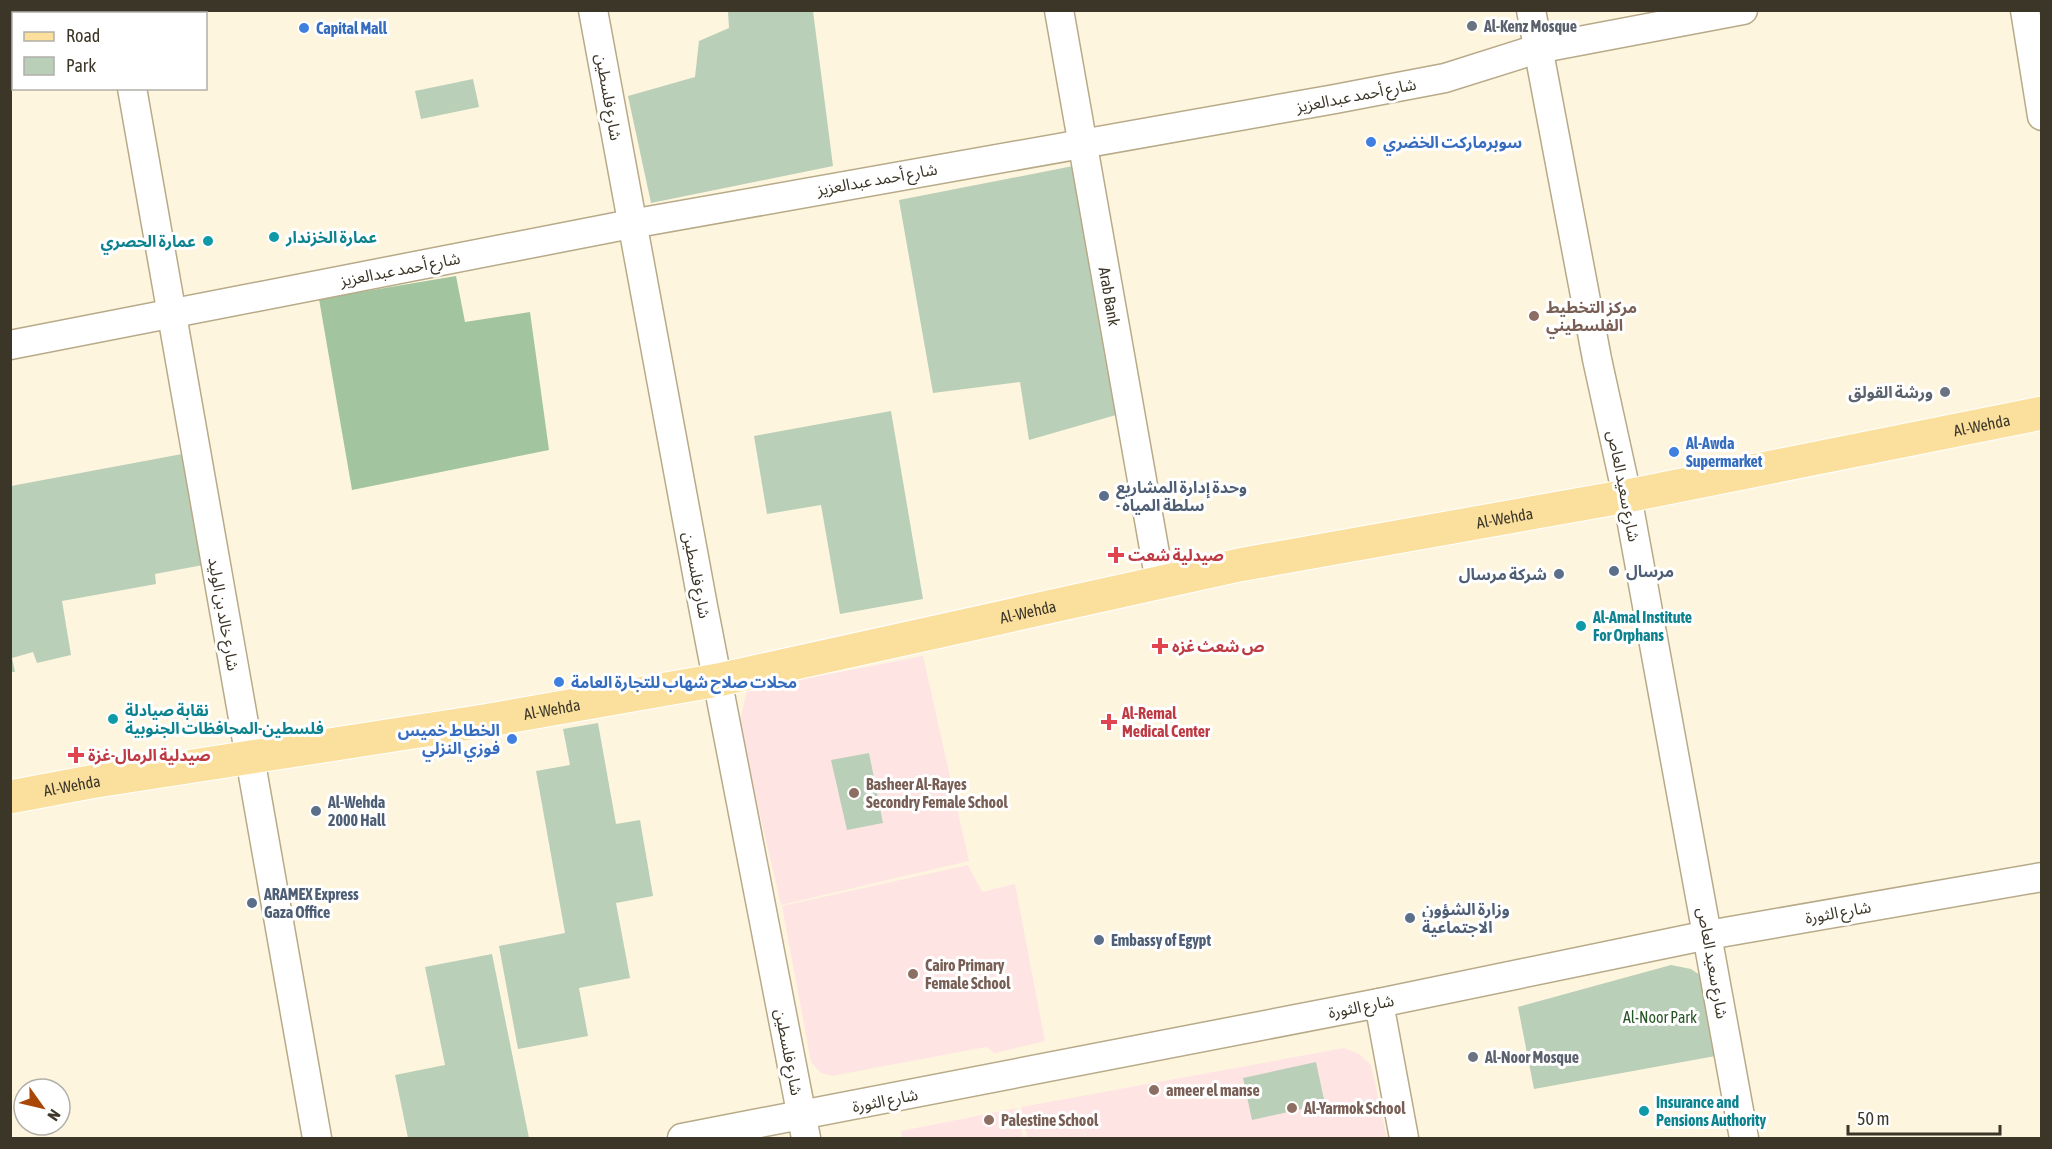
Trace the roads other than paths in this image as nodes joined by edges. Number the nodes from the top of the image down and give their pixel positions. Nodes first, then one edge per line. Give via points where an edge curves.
1 (593, 10) edge
2 (1059, 10) edge
3 (1531, 10) edge
4 (1743, 10) edge
5 (2025, 10) edge
6 (1537, 49) junction
7 (132, 90) edge
8 (2042, 116) edge
9 (1084, 142) junction
10 (631, 224) junction
11 (170, 313) junction
12 (10, 345) edge
13 (2042, 413) edge
14 (1627, 496) junction
15 (1160, 582) junction
16 (718, 680) junction
17 (249, 757) junction
18 (10, 797) edge
19 (2042, 877) edge
20 (1708, 934) junction
21 (1379, 1003) junction
22 (804, 1127) edge
23 (317, 1138) edge
24 (682, 1138) edge
25 (1404, 1138) edge
26 (1744, 1138) edge

1 - 10 street, شارع فلسطين
2 - 9 street, Arab Bank
3 - 6 street, شارع سعيد العاص
4 - 6 street, شارع أحمد عبدالعزيز
5 - 8 street
6 - 9 street, شارع أحمد عبدالعزيز via 1444,78
6 - 14 street, شارع سعيد العاص
7 - 11 street, شارع خالد بن الوليد
9 - 10 street, شارع أحمد عبدالعزيز
9 - 15 street, Arab Bank
10 - 11 street, شارع أحمد عبدالعزيز
10 - 16 street, شارع فلسطين
11 - 12 street, شارع أحمد عبدالعزيز
11 - 17 street, شارع خالد بن الوليد
13 - 14 main road, Al-Wehda
14 - 15 main road, Al-Wehda
14 - 20 street, شارع سعيد العاص
15 - 16 main road, Al-Wehda
16 - 17 main road, Al-Wehda
16 - 22 street, شارع فلسطين
17 - 18 main road, Al-Wehda
17 - 23 street, شارع خالد بن الوليد
19 - 20 street, شارع الثورة
20 - 21 street, شارع الثورة
20 - 26 street, شارع سعيد العاص
21 - 22 street, شارع الثورة
21 - 25 street
22 - 24 street, شارع الثورة

